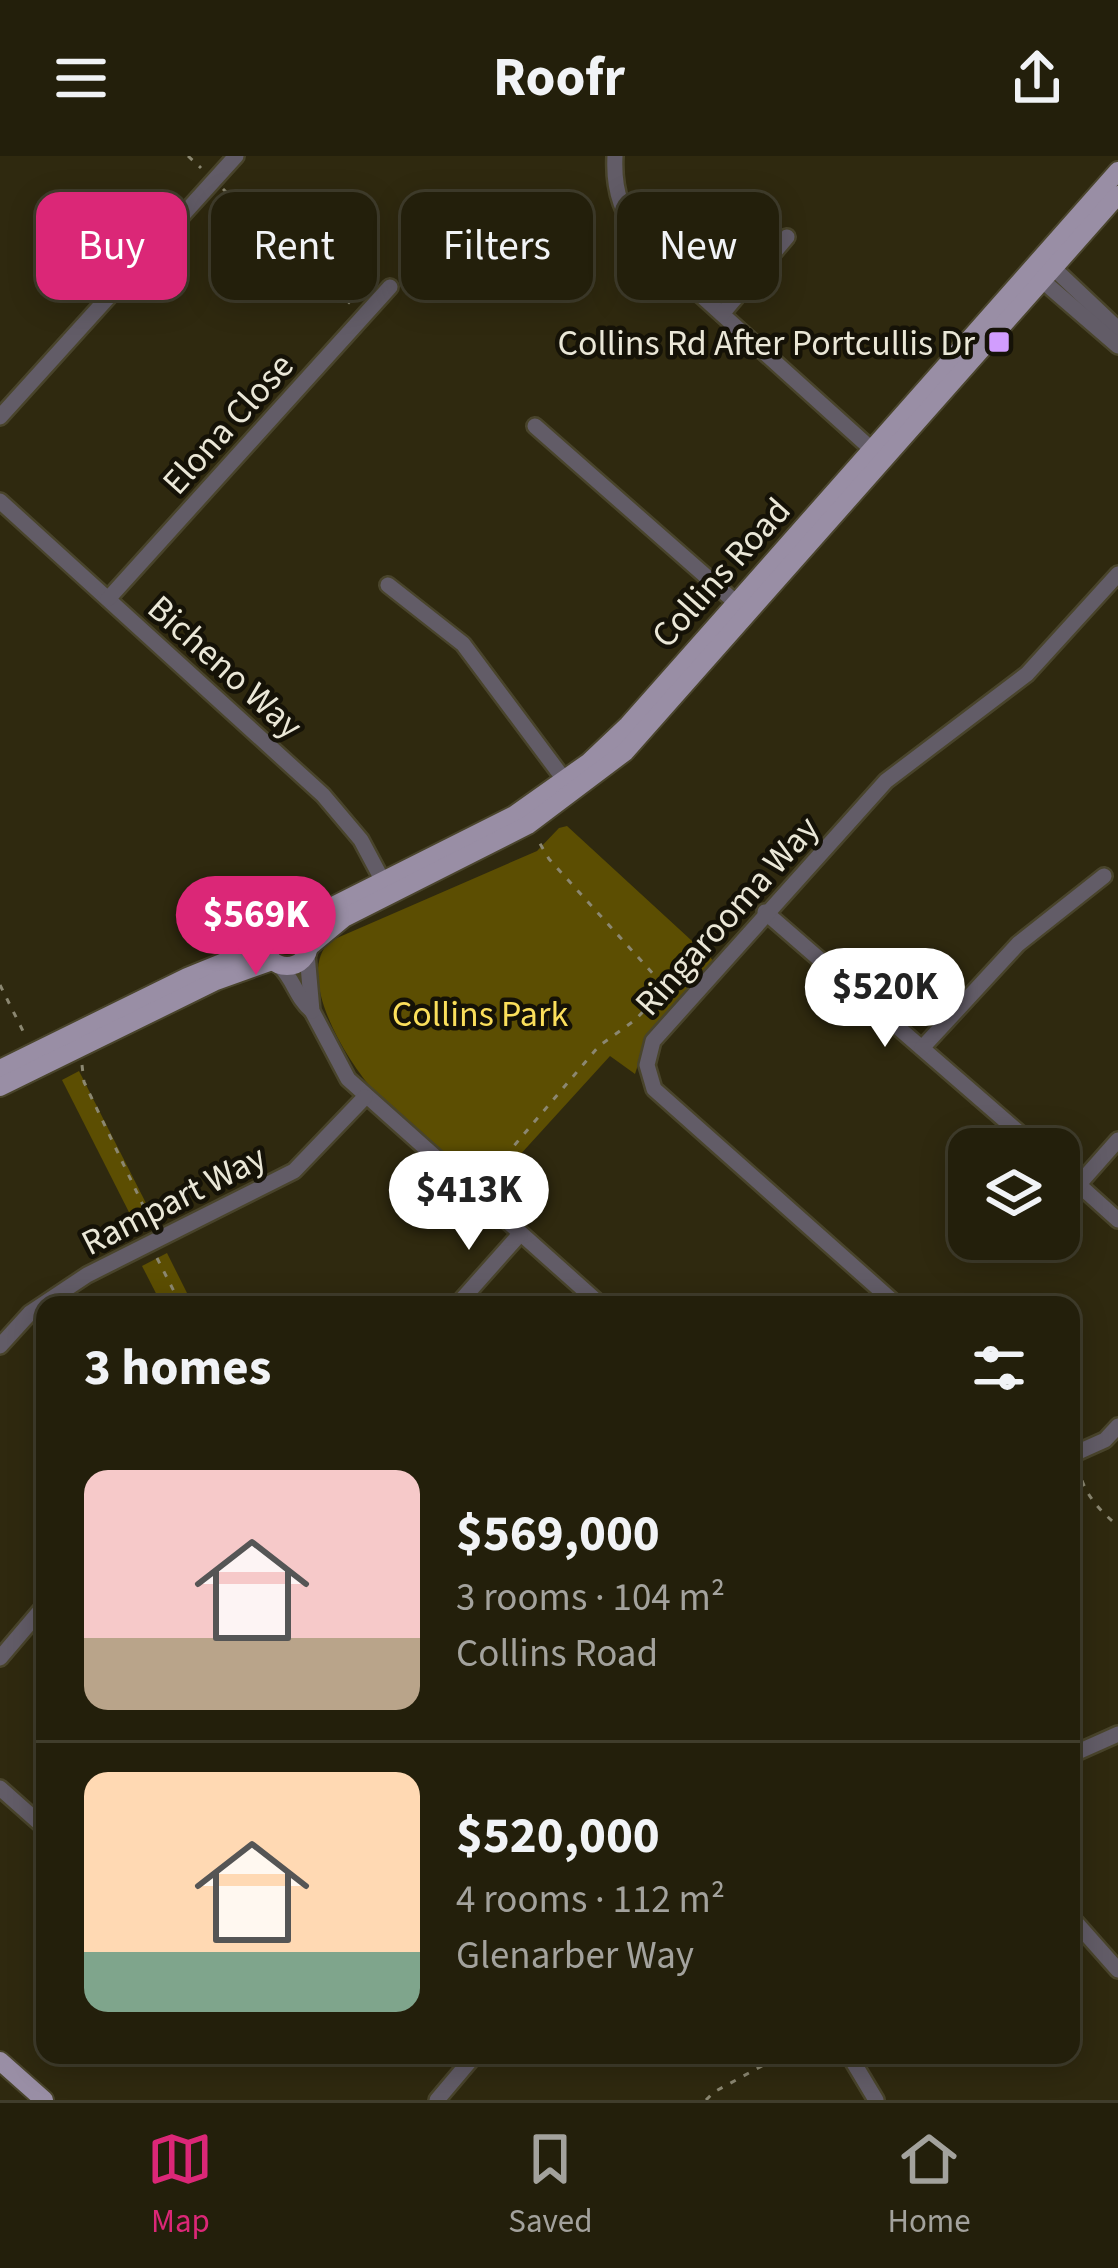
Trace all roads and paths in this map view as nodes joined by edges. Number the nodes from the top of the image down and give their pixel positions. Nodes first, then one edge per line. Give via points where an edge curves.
1 (188, 156) edge
2 (236, 156) edge
3 (615, 156) edge
4 (1118, 171) edge
5 (207, 173) dead end
6 (222, 189) dead end
7 (1118, 195) edge
8 (787, 237) dead end
9 (1042, 269) junction
10 (390, 287) dead end
11 (356, 309) dead end
12 (722, 314) junction
13 (1118, 329) edge
14 (1118, 346) edge
15 (0, 417) edge
16 (536, 426) dead end
17 (878, 455) junction
18 (0, 501) edge
19 (1118, 574) edge
20 (388, 585) dead end
21 (108, 599) junction
22 (742, 609) junction
23 (569, 787) junction
24 (538, 842) dead end
25 (1104, 876) dead end
26 (386, 887) junction
27 (766, 912) junction
28 (297, 923) junction
29 (266, 937) junction
30 (309, 951) junction
31 (276, 964) junction
32 (0, 986) edge
33 (312, 1011) junction
34 (25, 1035) dead end
35 (922, 1048) junction
36 (82, 1056) dead end
37 (0, 1070) edge
38 (0, 1088) edge
39 (365, 1097) junction
40 (1014, 1128) edge
41 (1118, 1140) edge
42 (495, 1168) dead end
43 (1080, 1182) edge
44 (1080, 1186) edge
45 (1118, 1220) edge
46 (154, 1229) dead end
47 (520, 1234) junction
48 (154, 1252) dead end
49 (56, 1296) edge
50 (176, 1296) edge
51 (465, 1296) edge
52 (591, 1296) edge
53 (887, 1296) edge
54 (36, 1309) edge
55 (0, 1346) edge
56 (1118, 1426) edge
57 (1080, 1450) edge
58 (1080, 1478) edge
59 (1118, 1526) edge
60 (36, 1616) edge
61 (0, 1658) edge
62 (1118, 1734) edge
63 (1080, 1751) edge
64 (0, 1788) edge
65 (36, 1820) edge
66 (1080, 1927) edge
67 (1118, 1970) edge
68 (0, 2061) edge
69 (467, 2064) edge
70 (765, 2064) edge
71 (854, 2064) edge
72 (44, 2100) edge
73 (437, 2100) edge
74 (706, 2100) edge
75 (876, 2100) edge

1 - 5 path
2 - 15 street
3 - 12 street via 624,216
4 - 9 main road, Collins Road
6 - 11 path
7 - 9 main road, Collins Road
8 - 12 street
9 - 13 street
9 - 14 street
9 - 17 main road, Collins Road
10 - 21 street, Elona Close
12 - 17 street
16 - 22 street
17 - 22 main road, Collins Road
18 - 21 street, Bicheno Way
19 - 27 street, Ringarooma Way via 1027,674 886,781
20 - 23 street via 463,644
21 - 26 street, Bicheno Way via 323,795
22 - 23 main road, Collins Road
23 - 26 main road, Collins Road
24 - 42 path via 666,988 599,1046
25 - 35 street via 1018,944
26 - 28 main road, Collins Road
26 - 30 main road, Collins Road
27 - 35 street
27 - 53 street, Ringarooma Way via 653,1041 646,1065 654,1090
28 - 29 main road, Collins Road via 277,924
28 - 30 main road
29 - 31 main road
29 - 37 main road, Collins Road
30 - 31 main road, Collins Road via 295,965
30 - 33 street
31 - 33 street
31 - 38 main road, Collins Road via 215,981
32 - 34 path
33 - 39 street
35 - 40 street
36 - 46 path via 84,1082
39 - 47 street
39 - 49 street, Rampart Way via 294,1171
41 - 43 street
44 - 45 street
47 - 51 street
47 - 52 street
48 - 50 path
54 - 55 street, Rampart Way
56 - 57 street
58 - 59 path
60 - 61 street
62 - 63 street
64 - 65 street
66 - 67 street
68 - 72 main road
69 - 73 street
70 - 74 path
71 - 75 street

